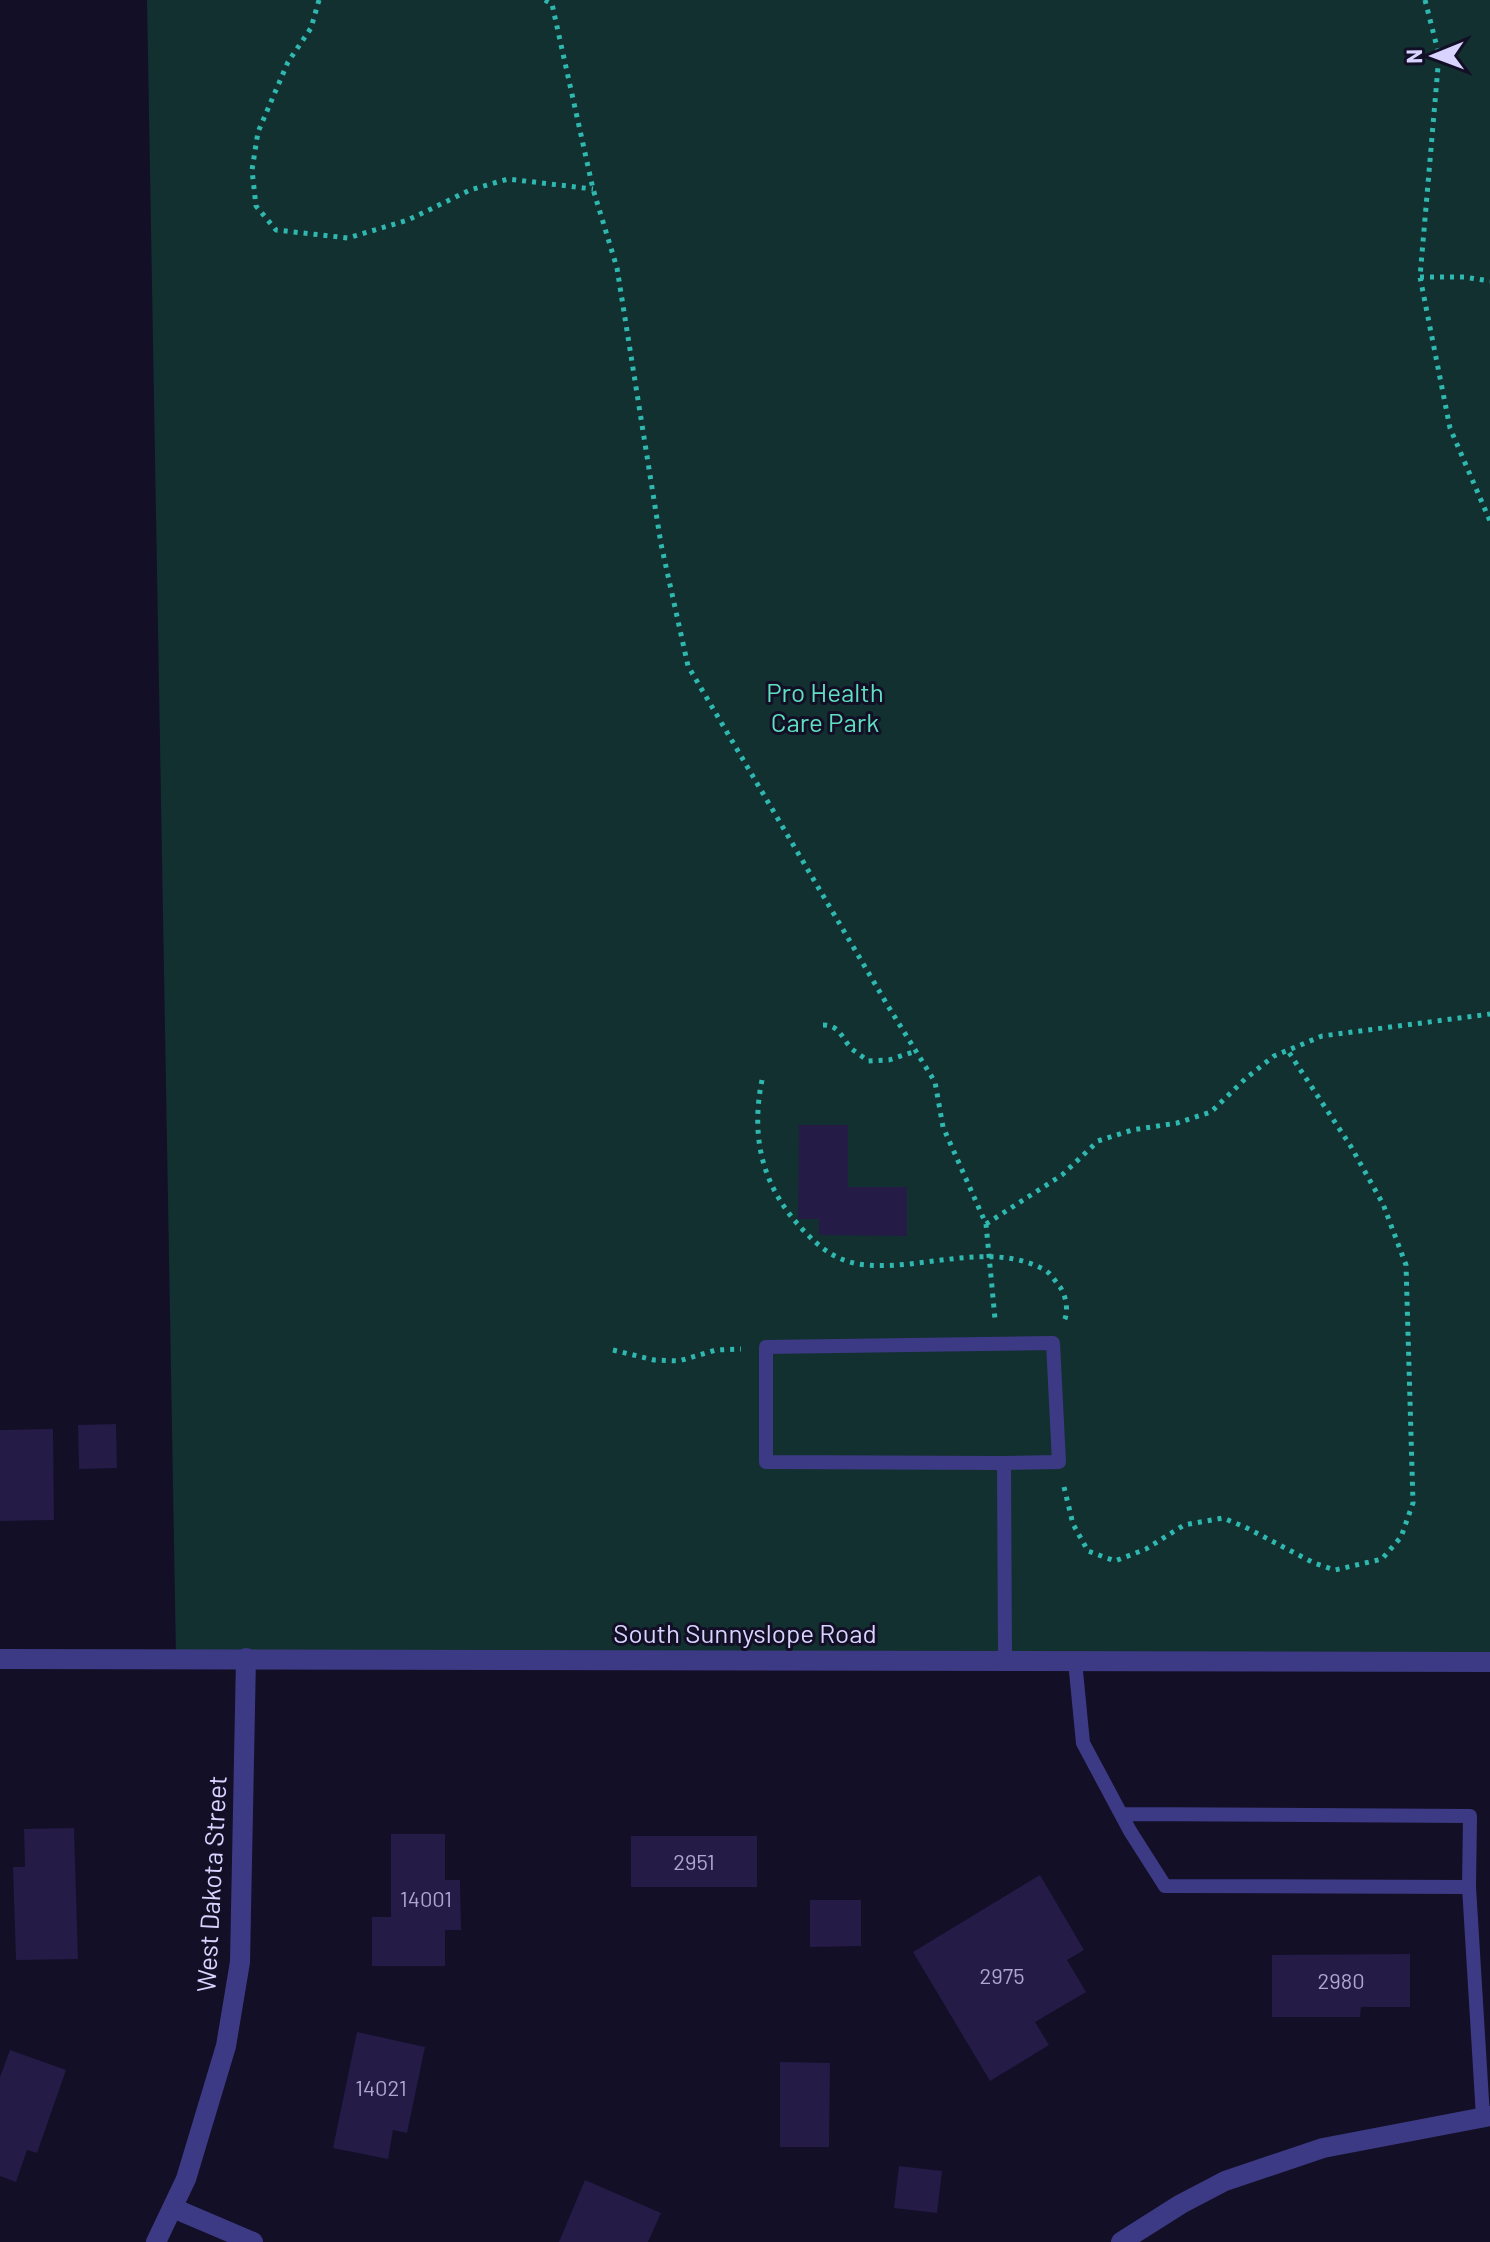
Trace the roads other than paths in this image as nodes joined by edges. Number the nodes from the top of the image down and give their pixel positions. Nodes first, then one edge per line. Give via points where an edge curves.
1 (1004, 1463) junction
2 (246, 1658) junction
3 (0, 1659) edge
4 (1005, 1660) junction
5 (1075, 1661) junction
6 (1490, 1662) edge
7 (1122, 1814) junction
8 (1469, 1887) junction
9 (1486, 2116) edge
10 (173, 2208) junction
11 (156, 2242) edge
12 (253, 2242) edge
13 (1121, 2242) edge

1 - 1 lane via 1059,1462 1053,1343 766,1347 766,1462
1 - 4 lane
2 - 3 street, South Sunnyslope Road
2 - 4 street, South Sunnyslope Road
2 - 10 street, West Dakota Street via 240,1962 226,2046
4 - 5 street, South Sunnyslope Road
5 - 6 street, South Sunnyslope Road
5 - 7 lane via 1083,1743
7 - 8 lane via 1165,1886
7 - 8 lane via 1470,1816
8 - 9 lane
9 - 13 street via 1323,2148 1225,2181
10 - 11 street, West Dakota Street
10 - 12 street

